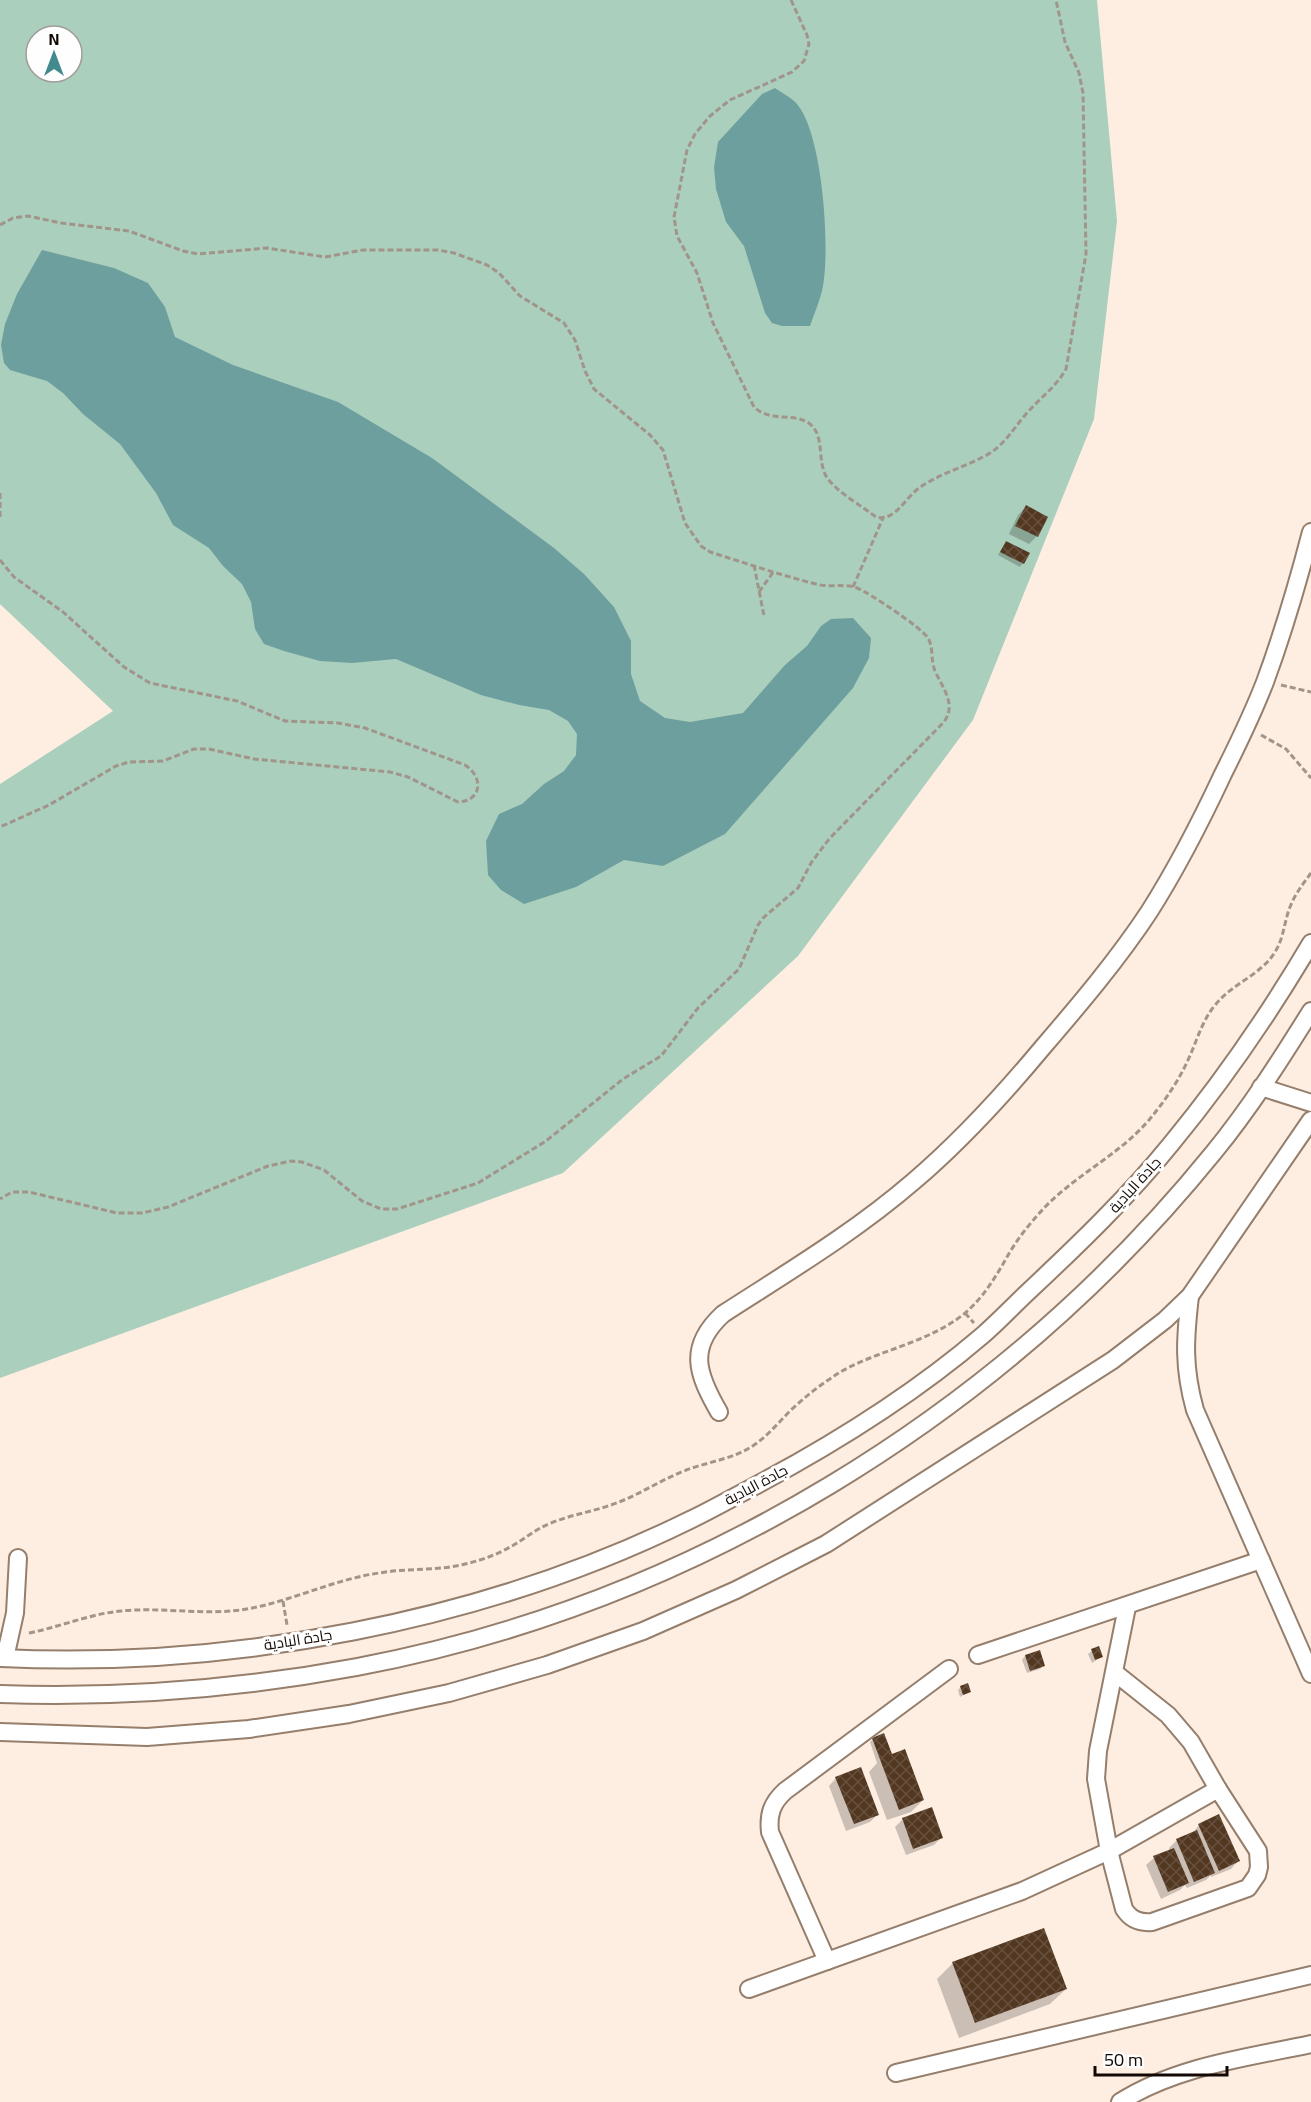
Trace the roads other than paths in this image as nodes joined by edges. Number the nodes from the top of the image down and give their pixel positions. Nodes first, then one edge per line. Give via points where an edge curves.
1 (1311, 532) edge
2 (1311, 944) edge
3 (1311, 1011) edge
4 (1261, 1087) junction
5 (1311, 1103) edge
6 (1311, 1120) edge
7 (1190, 1296) junction
8 (719, 1412) dead end
9 (18, 1558) dead end
10 (1261, 1560) junction
11 (1127, 1606) junction
12 (978, 1655) dead end
13 (3, 1658) edge
14 (949, 1669) dead end
15 (1114, 1672) junction
16 (1311, 1674) edge
17 (0, 1694) edge
18 (0, 1732) edge
19 (1218, 1790) junction
20 (1109, 1851) junction
21 (827, 1961) junction
22 (1311, 1975) edge
23 (749, 1989) dead end
24 (1311, 2044) edge
25 (896, 2073) dead end
26 (1120, 2102) edge

1 - 8 street via 1266,680 1245,729 1206,811 1148,912 1017,1078 957,1142 914,1182 836,1241 714,1322 702,1342 699,1365 704,1387
2 - 13 street, جادة البادية via 1250,1041 1210,1095 1169,1148 1078,1246 984,1334 871,1418 812,1455 689,1521 593,1562 427,1614 290,1642 210,1653 129,1659
3 - 4 street
4 - 5 street
4 - 17 street via 1166,1209 1046,1328 895,1444 730,1540 586,1603 511,1628 359,1667 209,1688
6 - 7 street
7 - 10 street via 1185,1359 1188,1385 1195,1410
7 - 18 street via 1113,1360 826,1544 643,1631 449,1693 350,1714 249,1729 147,1737
9 - 13 street via 12,1634
10 - 11 street
10 - 16 street
11 - 12 street
11 - 15 street
14 - 21 street via 785,1791 771,1809 770,1832
15 - 19 street via 1180,1728
15 - 20 street via 1096,1762
19 - 20 street
19 - 20 street via 1258,1851 1260,1867 1248,1888 1152,1922 1139,1922 1124,1909
20 - 21 street via 1022,1891
21 - 23 street
22 - 25 street
24 - 26 street via 1186,2072

